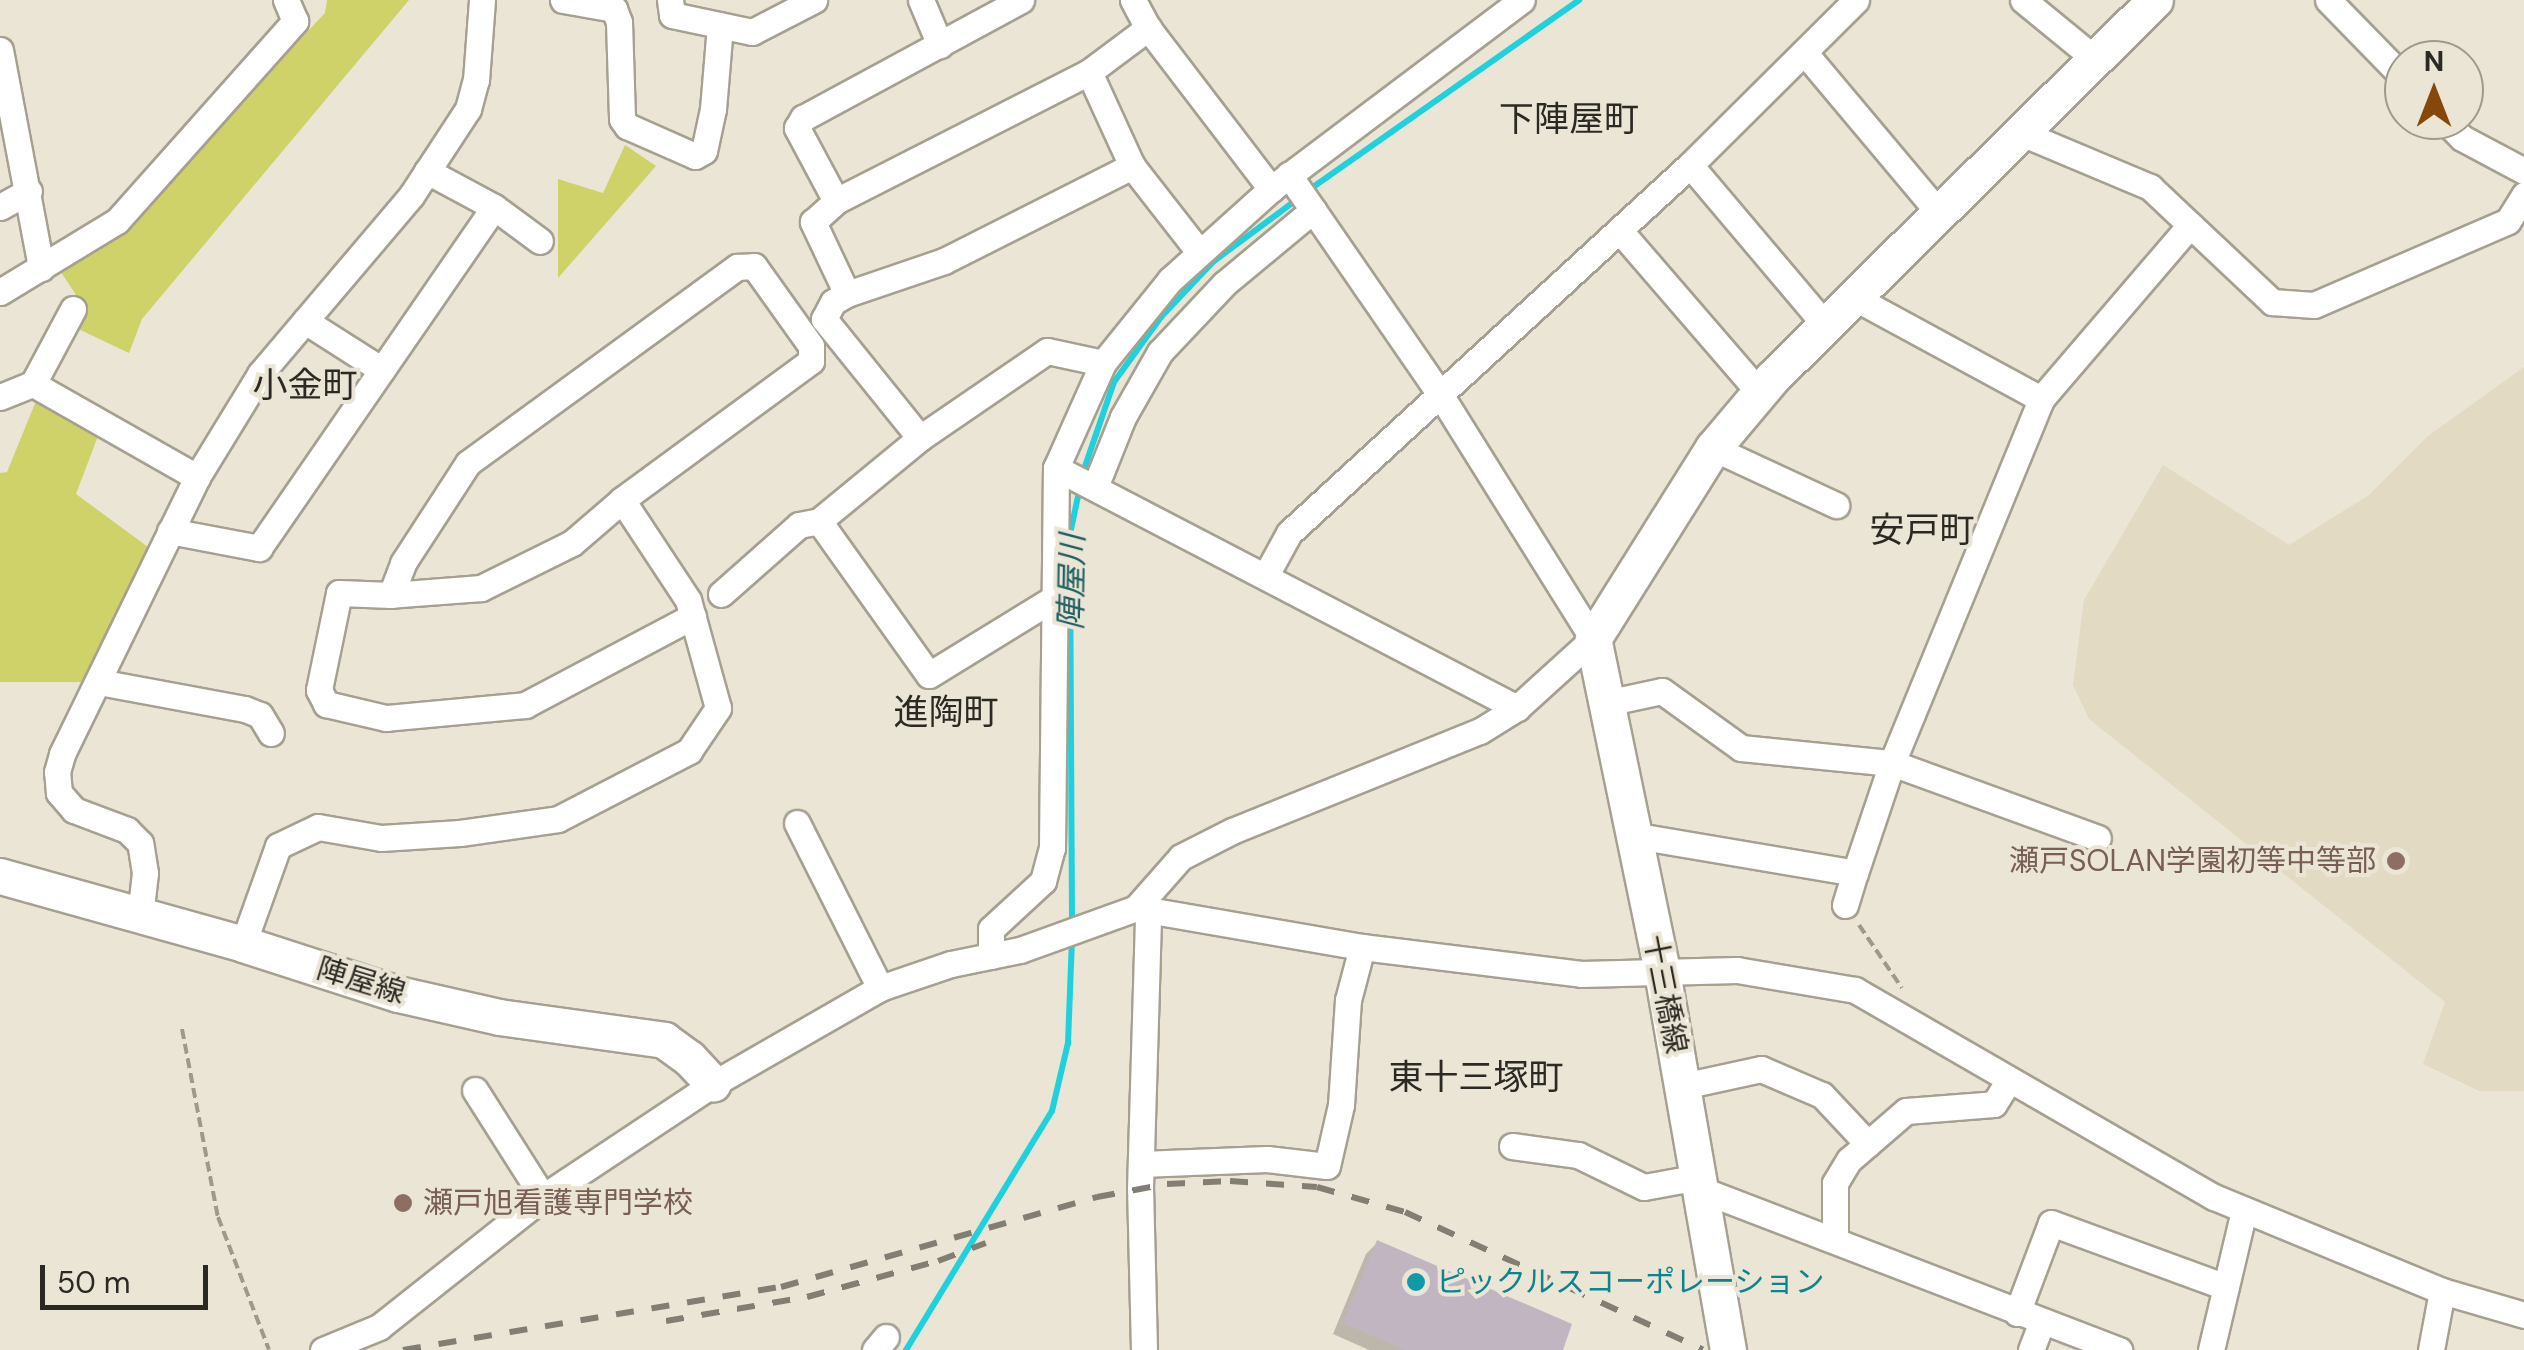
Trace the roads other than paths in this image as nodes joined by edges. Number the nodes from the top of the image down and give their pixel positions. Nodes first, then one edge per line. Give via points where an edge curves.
1 (286, 0) edge
2 (482, 0) edge
3 (563, 0) edge
4 (670, 0) edge
5 (814, 0) edge
6 (921, 0) edge
7 (1021, 0) edge
8 (1133, 0) edge
9 (1856, 0) edge
10 (2023, 0) edge
11 (2155, 0) edge
12 (2328, 0) edge
13 (1511, 3) edge
14 (777, 9) edge
15 (720, 25) junction
16 (1148, 28) junction
17 (940, 45) junction
18 (0, 50) edge
19 (1804, 52) junction
20 (2384, 57) edge
21 (2095, 60) junction
22 (1089, 72) junction
23 (8, 119) edge
24 (2024, 134) junction
25 (2466, 140) edge
26 (1690, 165) junction
27 (1132, 166) junction
28 (428, 170) junction
29 (2524, 171) edge
30 (29, 191) junction
31 (1296, 193) junction
32 (2524, 194) edge
33 (836, 201) junction
34 (0, 207) edge
35 (494, 207) junction
36 (1941, 215) junction
37 (2190, 225) junction
38 (1620, 230) junction
39 (540, 241) dead end
40 (1200, 253) junction
41 (42, 268) junction
42 (0, 292) edge
43 (847, 294) junction
44 (1855, 298) junction
45 (73, 309) dead end
46 (305, 321) junction
47 (1827, 326) junction
48 (1103, 363) junction
49 (382, 370) junction
50 (33, 384) junction
51 (1760, 393) junction
52 (0, 397) edge
53 (1442, 397) junction
54 (2040, 399) junction
55 (920, 438) junction
56 (1713, 448) junction
57 (1060, 470) junction
58 (197, 476) junction
59 (1092, 485) junction
60 (622, 500) junction
61 (1836, 505) dead end
62 (819, 521) junction
63 (170, 531) junction
64 (1266, 575) junction
65 (721, 594) dead end
66 (391, 595) junction
67 (1052, 600) junction
68 (692, 616) junction
69 (1593, 639) junction
70 (100, 682) junction
71 (1606, 703) junction
72 (1517, 708) junction
73 (271, 733) dead end
74 (1892, 763) junction
75 (797, 822) dead end
76 (1632, 835) junction
77 (2098, 838) dead end
78 (1854, 873) junction
79 (0, 876) edge
80 (1845, 905) road end
81 (1142, 910) junction
82 (140, 916) junction
83 (243, 944) junction
84 (1362, 947) junction
85 (991, 956) junction
86 (1662, 971) junction
87 (880, 988) junction
88 (2008, 1082) junction
89 (713, 1084) junction
90 (1683, 1086) junction
91 (474, 1090) dead end
92 (1868, 1144) junction
93 (1512, 1146) dead end
94 (1142, 1164) junction
95 (1700, 1183) junction
96 (543, 1197) junction
97 (2244, 1210) junction
98 (1835, 1240) junction
99 (2226, 1287) junction
100 (2442, 1291) junction
101 (2018, 1312) junction
102 (2524, 1315) edge
103 (2042, 1322) junction
104 (323, 1350) edge
105 (1144, 1350) edge
106 (1728, 1350) edge
107 (2031, 1350) edge
108 (2120, 1350) edge
109 (2211, 1350) edge
110 (2431, 1350) edge

1 - 41 street via 295,20 117,220
2 - 28 street via 468,109
3 - 15 street via 614,9 622,120 695,156 704,151 714,109
4 - 15 street via 672,15
5 - 14 street
6 - 17 street
7 - 17 street
8 - 16 street
9 - 19 street
10 - 21 street
11 - 21 street
12 - 20 street
13 - 31 street
14 - 15 street via 752,32
16 - 22 street
16 - 31 street
17 - 33 street via 804,118 797,128
18 - 23 street
19 - 26 street
19 - 36 street
21 - 24 street
22 - 27 street
22 - 33 street
23 - 30 street
24 - 36 street
24 - 37 street via 2150,187
25 - 29 street
26 - 38 street
26 - 47 street
27 - 40 street
27 - 43 street via 944,261
28 - 35 street
28 - 46 street
30 - 34 street
30 - 41 street
31 - 40 street
31 - 53 street
31 - 59 street via 1160,352
32 - 37 street via 2508,220 2314,305 2272,302
33 - 43 street via 814,222
35 - 39 street
35 - 49 street
36 - 44 street
37 - 54 street
38 - 51 street
38 - 53 street
40 - 48 street
41 - 42 street
43 - 55 street via 833,302 824,320
44 - 47 street
44 - 54 street
45 - 50 street
46 - 49 street
46 - 58 street via 260,374
47 - 51 street
48 - 55 street via 1047,351
48 - 57 street
49 - 63 street via 259,548
50 - 52 street
50 - 58 street
51 - 56 street
53 - 64 street via 1289,533
53 - 69 street
54 - 74 street
55 - 62 street
56 - 61 street
56 - 69 street
57 - 59 street
57 - 67 street
58 - 63 street
59 - 64 street
60 - 66 street via 572,543 481,588
60 - 66 street via 811,361 811,346 754,266 737,267 468,463 402,563
60 - 68 street
62 - 65 street via 799,525
62 - 67 street via 929,676
63 - 70 street
64 - 72 street
66 - 68 street via 339,593 319,690 326,704 386,718 525,705
67 - 85 street via 1052,848 1043,881 991,929
68 - 83 street via 718,708 688,751 558,819 381,838 318,827 278,846
69 - 71 street, 十三橋線
69 - 72 street
70 - 73 street via 246,709
70 - 82 street via 62,754 59,793 74,810 127,830 140,843
71 - 74 street via 1662,691 1741,748
71 - 76 street, 十三橋線
72 - 81 street via 1480,731 1181,857
74 - 77 street
74 - 78 street
75 - 87 street
76 - 78 street
76 - 86 street, 十三橋線
78 - 80 street
79 - 82 street, 陣屋線
81 - 84 street
81 - 85 street
81 - 94 street
82 - 83 street, 陣屋線
83 - 89 street, 陣屋線 via 432,1002 664,1040
84 - 86 street via 1581,974
84 - 94 street via 1348,1000 1340,1105 1327,1166 1267,1159
85 - 87 street
86 - 88 street via 1737,970 1854,990
86 - 90 street, 十三橋線
87 - 89 street
88 - 92 street via 1994,1104 1906,1112
88 - 97 street
89 - 96 street
90 - 92 street via 1761,1068 1822,1095
90 - 95 street, 十三橋線
91 - 96 street
92 - 98 street via 1836,1182
93 - 95 street via 1578,1155 1644,1187
94 - 105 street
95 - 98 street
95 - 106 street, 十三橋線
96 - 104 street via 378,1327
97 - 99 street
97 - 100 street
98 - 101 street
99 - 101 street via 2050,1222
99 - 109 street
100 - 102 street
100 - 110 street
101 - 103 street
103 - 107 street
103 - 108 street

